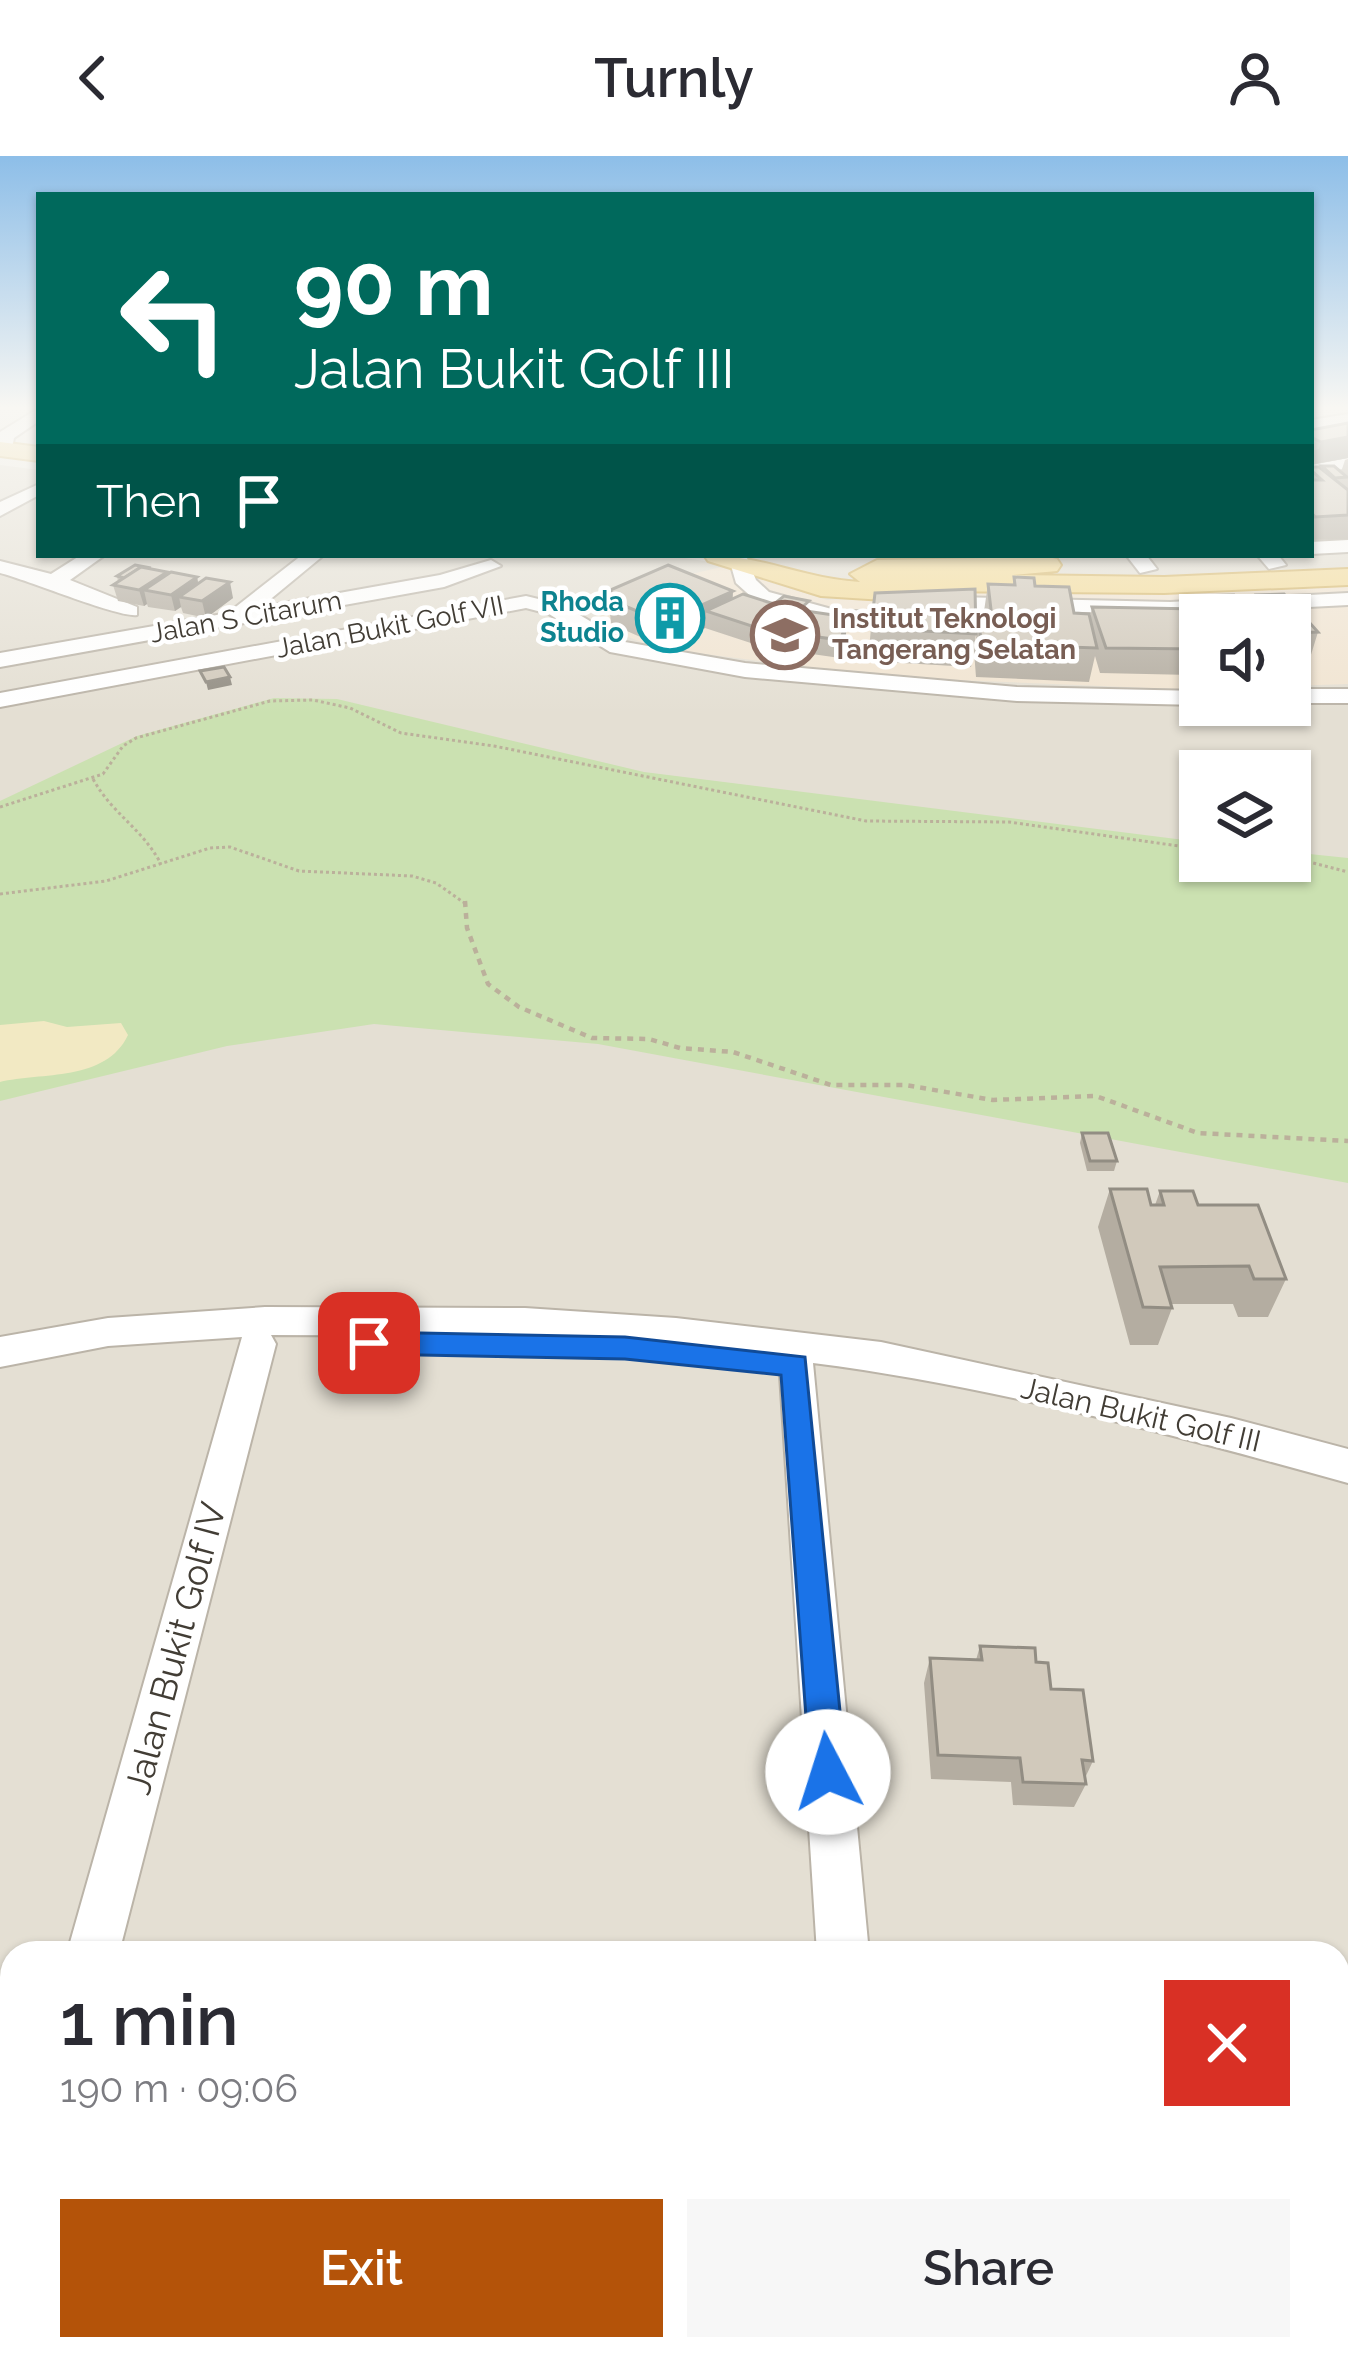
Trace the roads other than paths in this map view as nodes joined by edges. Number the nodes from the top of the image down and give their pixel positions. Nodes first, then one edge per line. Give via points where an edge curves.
1 (1348, 546) edge
2 (1314, 554) edge
3 (1314, 557) edge
4 (88, 558) edge
5 (310, 558) edge
6 (734, 558) edge
7 (800, 558) edge
8 (965, 558) edge
9 (1271, 560) edge
10 (1142, 562) edge
11 (491, 566) dead end
12 (0, 567) edge
13 (1048, 574) junction
14 (43, 578) junction
15 (1347, 579) edge
16 (0, 581) edge
17 (1108, 596) junction
18 (1077, 607) junction
19 (1170, 608) junction
20 (130, 611) junction
21 (861, 618) junction
22 (232, 620) junction
23 (190, 628) junction
24 (118, 641) junction
25 (855, 648) dead end
26 (0, 661) edge
27 (195, 664) junction
28 (1311, 696) edge
29 (1348, 696) edge
30 (1179, 698) edge
31 (0, 700) edge
32 (257, 1344) junction
33 (0, 1352) edge
34 (795, 1365) junction
35 (932, 1370) junction
36 (0, 1374) edge
37 (1348, 1466) edge
38 (96, 1941) edge
39 (842, 1941) edge

1 - 2 street
3 - 15 main road
4 - 14 street
5 - 22 street
6 - 7 main road via 811,575 836,567
6 - 13 main road via 847,593
6 - 21 street via 746,583 773,601
8 - 13 main road
9 - 10 main road
10 - 13 main road
11 - 22 street, Jalan S Citarum
12 - 14 street
13 - 13 main road via 884,582 864,574 877,568
13 - 17 main road
14 - 16 street
14 - 20 street
15 - 17 main road
15 - 19 street
17 - 18 street
17 - 19 street
18 - 19 street via 1081,623 1175,625
18 - 21 street via 956,603
20 - 23 street
20 - 24 street
21 - 25 street
22 - 23 street, Jalan S Citarum
23 - 24 street, Jalan S Citarum
24 - 26 street, Jalan S Citarum
24 - 27 street
27 - 30 street, Jalan Bukit Golf VII via 526,602 556,609 618,647 745,670 1017,694
27 - 31 street, Jalan Bukit Golf VII via 78,694
28 - 29 street
32 - 34 street, Jalan Bukit Golf III via 625,1348
32 - 36 street, Jalan Bukit Golf III via 139,1350
32 - 38 street, Jalan Bukit Golf IV
33 - 35 street, Jalan Bukit Golf III via 108,1332 265,1321 525,1322 838,1350
34 - 35 street, Jalan Bukit Golf III
34 - 39 street
35 - 37 street, Jalan Bukit Golf III

